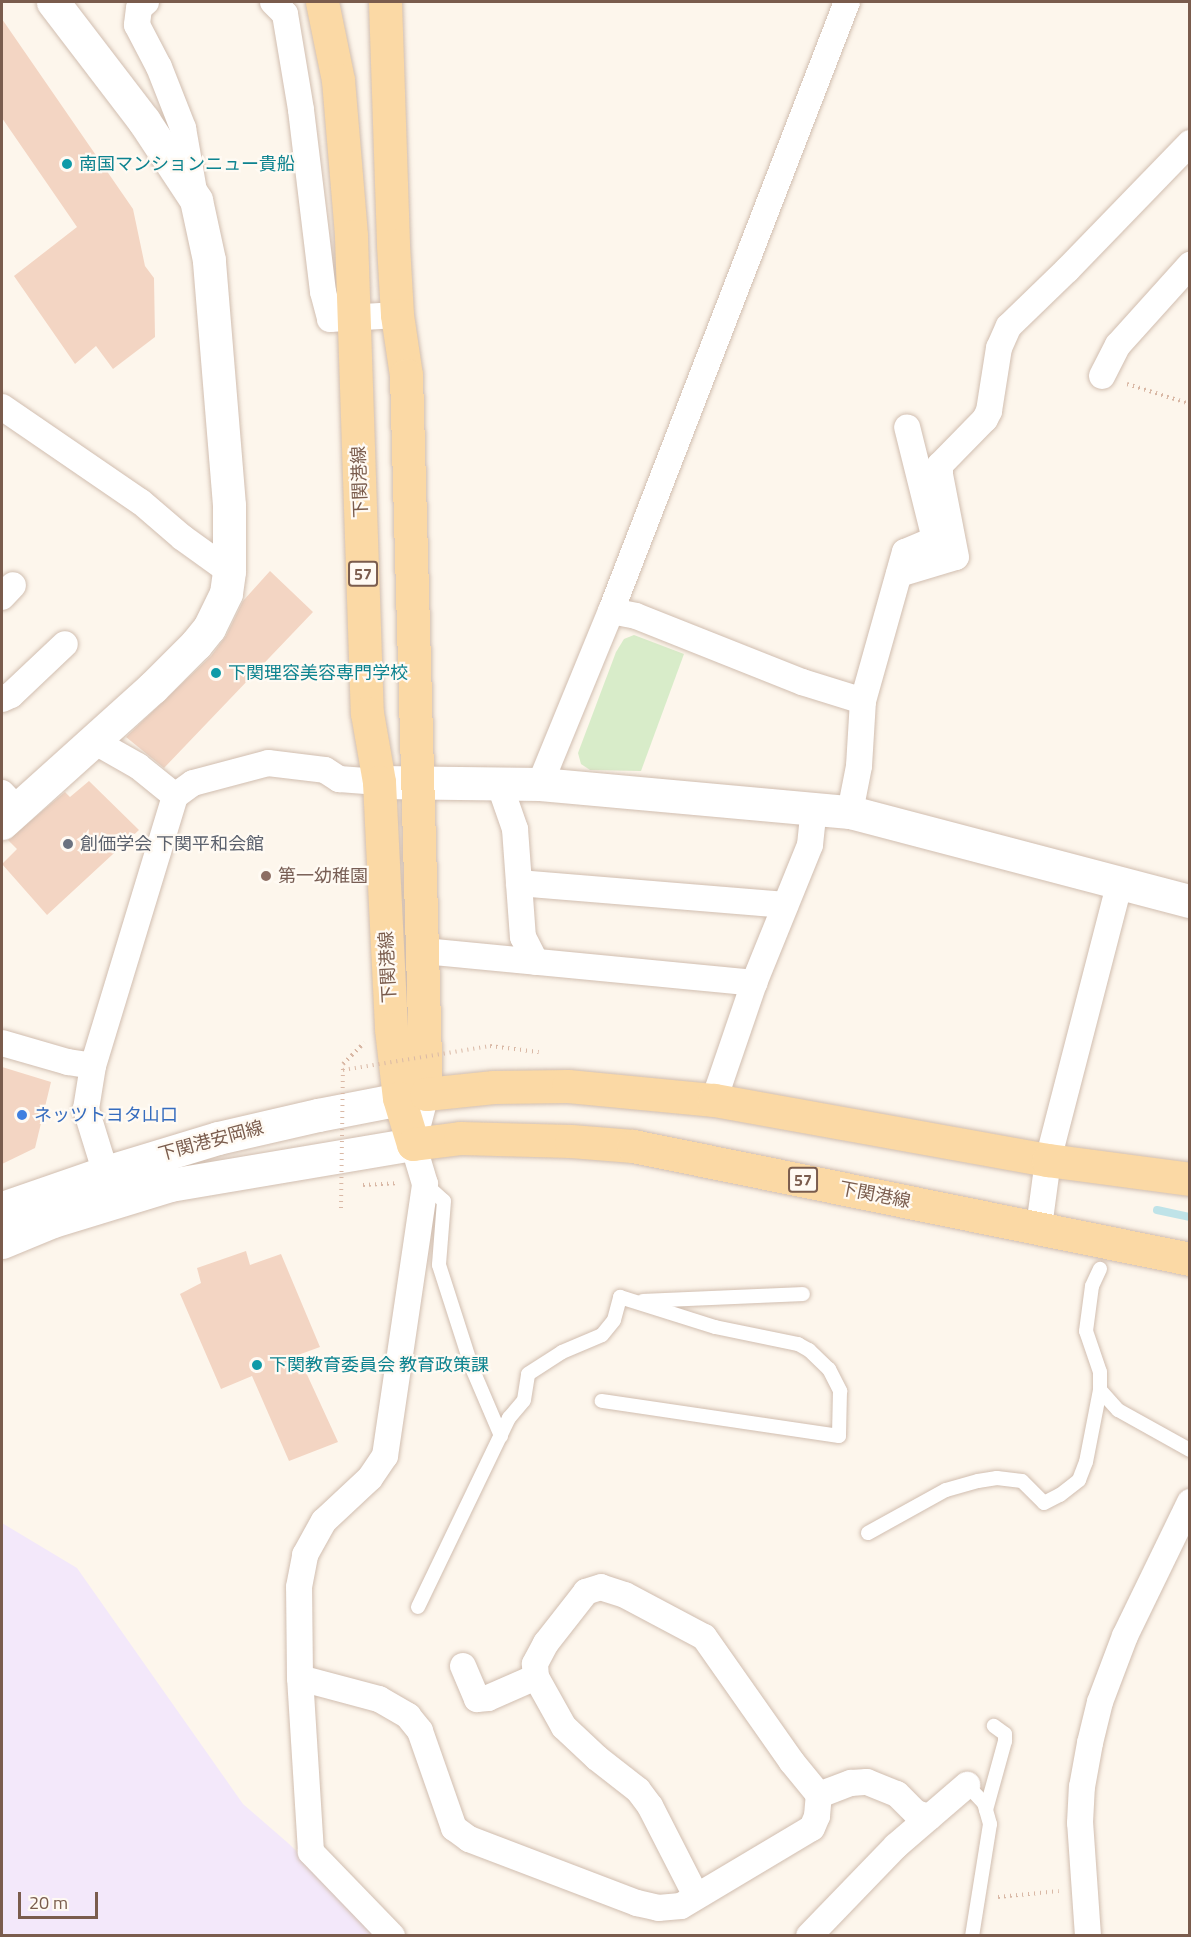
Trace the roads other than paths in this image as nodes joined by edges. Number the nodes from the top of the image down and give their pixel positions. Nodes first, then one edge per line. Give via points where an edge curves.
1 (53, 2) edge
2 (146, 2) edge
3 (322, 2) edge
4 (385, 2) edge
5 (847, 2) edge
6 (280, 6) edge
7 (1190, 143) edge
8 (196, 200) junction
9 (1190, 265) edge
10 (397, 315) junction
11 (355, 318) junction
12 (1102, 376) road end
13 (2, 407) edge
14 (907, 427) dead end
15 (229, 571) junction
16 (899, 574) junction
17 (611, 611) junction
18 (65, 644) dead end
19 (2, 699) edge
20 (863, 701) junction
21 (92, 740) junction
22 (419, 781) junction
23 (379, 782) junction
24 (499, 783) junction
25 (540, 784) junction
26 (175, 796) junction
27 (7, 808) edge
28 (814, 809) junction
29 (850, 812) junction
30 (1120, 882) junction
31 (519, 883) junction
32 (1190, 901) edge
33 (785, 905) junction
34 (424, 951) junction
35 (536, 962) junction
36 (754, 983) junction
37 (2, 1043) edge
38 (93, 1066) junction
39 (412, 1096) junction
40 (714, 1100) junction
41 (413, 1144) junction
42 (1048, 1160) junction
43 (1190, 1179) edge
44 (424, 1184) junction
45 (110, 1187) junction
46 (2, 1208) edge
47 (1039, 1227) junction
48 (2, 1242) edge
49 (1190, 1259) edge
50 (1100, 1269) dead end
51 (803, 1294) dead end
52 (635, 1302) junction
53 (1100, 1390) junction
54 (602, 1401) dead end
55 (501, 1436) junction
56 (1190, 1450) edge
57 (1190, 1502) edge
58 (868, 1533) dead end
59 (418, 1607) dead end
60 (463, 1666) dead end
61 (536, 1677) junction
62 (300, 1678) junction
63 (994, 1725) dead end
64 (967, 1785) joint
65 (819, 1795) junction
66 (986, 1810) junction
67 (929, 1817) junction
68 (696, 1896) junction
69 (392, 1935) edge
70 (809, 1935) edge
71 (972, 1935) edge
72 (1088, 1935) edge

1 - 8 street via 144,121
2 - 8 street via 139,8 137,25 183,128
3 - 11 main road, 下関港線 / 57 via 338,80
4 - 10 main road, 下関港線 / 57
5 - 17 street
6 - 11 street via 301,110 323,292 330,318
7 - 16 street via 1009,326 999,348 989,411 940,465 956,557
8 - 15 street via 209,260 229,505
9 - 12 street via 1118,345
10 - 11 street
10 - 22 main road, 下関港線 / 57 via 406,375
11 - 23 main road, 下関港線 / 57 via 368,713
13 - 15 street via 141,502
14 - 16 street via 935,539 905,552
15 - 21 street via 225,593 209,628 152,688
16 - 20 street
17 - 20 street via 636,616 802,682
17 - 25 street
18 - 19 street via 12,695
20 - 29 street via 859,766
21 - 26 street via 138,766
21 - 27 street
22 - 23 street
22 - 24 street
22 - 34 main road, 下関港線 / 57
23 - 26 street via 339,779 325,770 268,763 193,783
23 - 39 main road, 下関港線 / 57 via 390,1018
24 - 25 street
24 - 31 street via 515,829
25 - 28 street
26 - 38 street
28 - 29 street
28 - 33 street via 810,845
29 - 30 street
30 - 32 street
30 - 42 street
31 - 33 street
31 - 35 street via 523,937
33 - 36 street
34 - 35 street
34 - 39 main road, 下関港線 / 57
35 - 36 street
36 - 40 street
37 - 38 street
38 - 45 street via 86,1109
39 - 40 main road via 494,1087 568,1086
39 - 41 main road, 下関港線 / 57
39 - 45 street, 下関港安岡線 via 218,1138
40 - 42 main road
41 - 44 street
41 - 45 street, 下関港安岡線 via 170,1185
41 - 47 main road, 下関港線 / 57 via 460,1138 633,1146
42 - 43 main road
42 - 47 street
44 - 55 lane via 444,1201 439,1265 472,1368
44 - 62 street via 385,1456 370,1478 324,1521 305,1555 299,1587
45 - 46 street, 下関港安岡線
45 - 48 street, 下関港安岡線 via 53,1221
47 - 49 main road, 下関港線 / 57
50 - 53 lane via 1092,1286 1086,1331 1100,1372
51 - 52 lane
52 - 54 lane via 809,1350 829,1369 840,1391 839,1436
52 - 55 lane via 620,1297 614,1320 602,1335 533,1369 525,1382 524,1400
53 - 56 lane via 1118,1410
53 - 58 lane via 1086,1462 1079,1480 1060,1495 1044,1503 1022,1481 978,1480 946,1490
55 - 59 lane
57 - 72 street via 1125,1636 1100,1702 1082,1787 1080,1823
60 - 61 street via 477,1699
61 - 65 street via 535,1665 546,1643 586,1592 601,1587 625,1595 704,1637
61 - 68 street via 564,1726 638,1790 650,1806
62 - 68 street via 379,1699 408,1716 420,1731 454,1828 469,1839 658,1908 681,1906
62 - 69 street via 311,1852
63 - 66 lane via 1005,1734 1005,1742
64 - 66 lane
64 - 67 street
65 - 67 street via 851,1783 867,1782 897,1794 916,1813
65 - 68 street via 812,1828
66 - 71 lane via 990,1824
67 - 70 street

